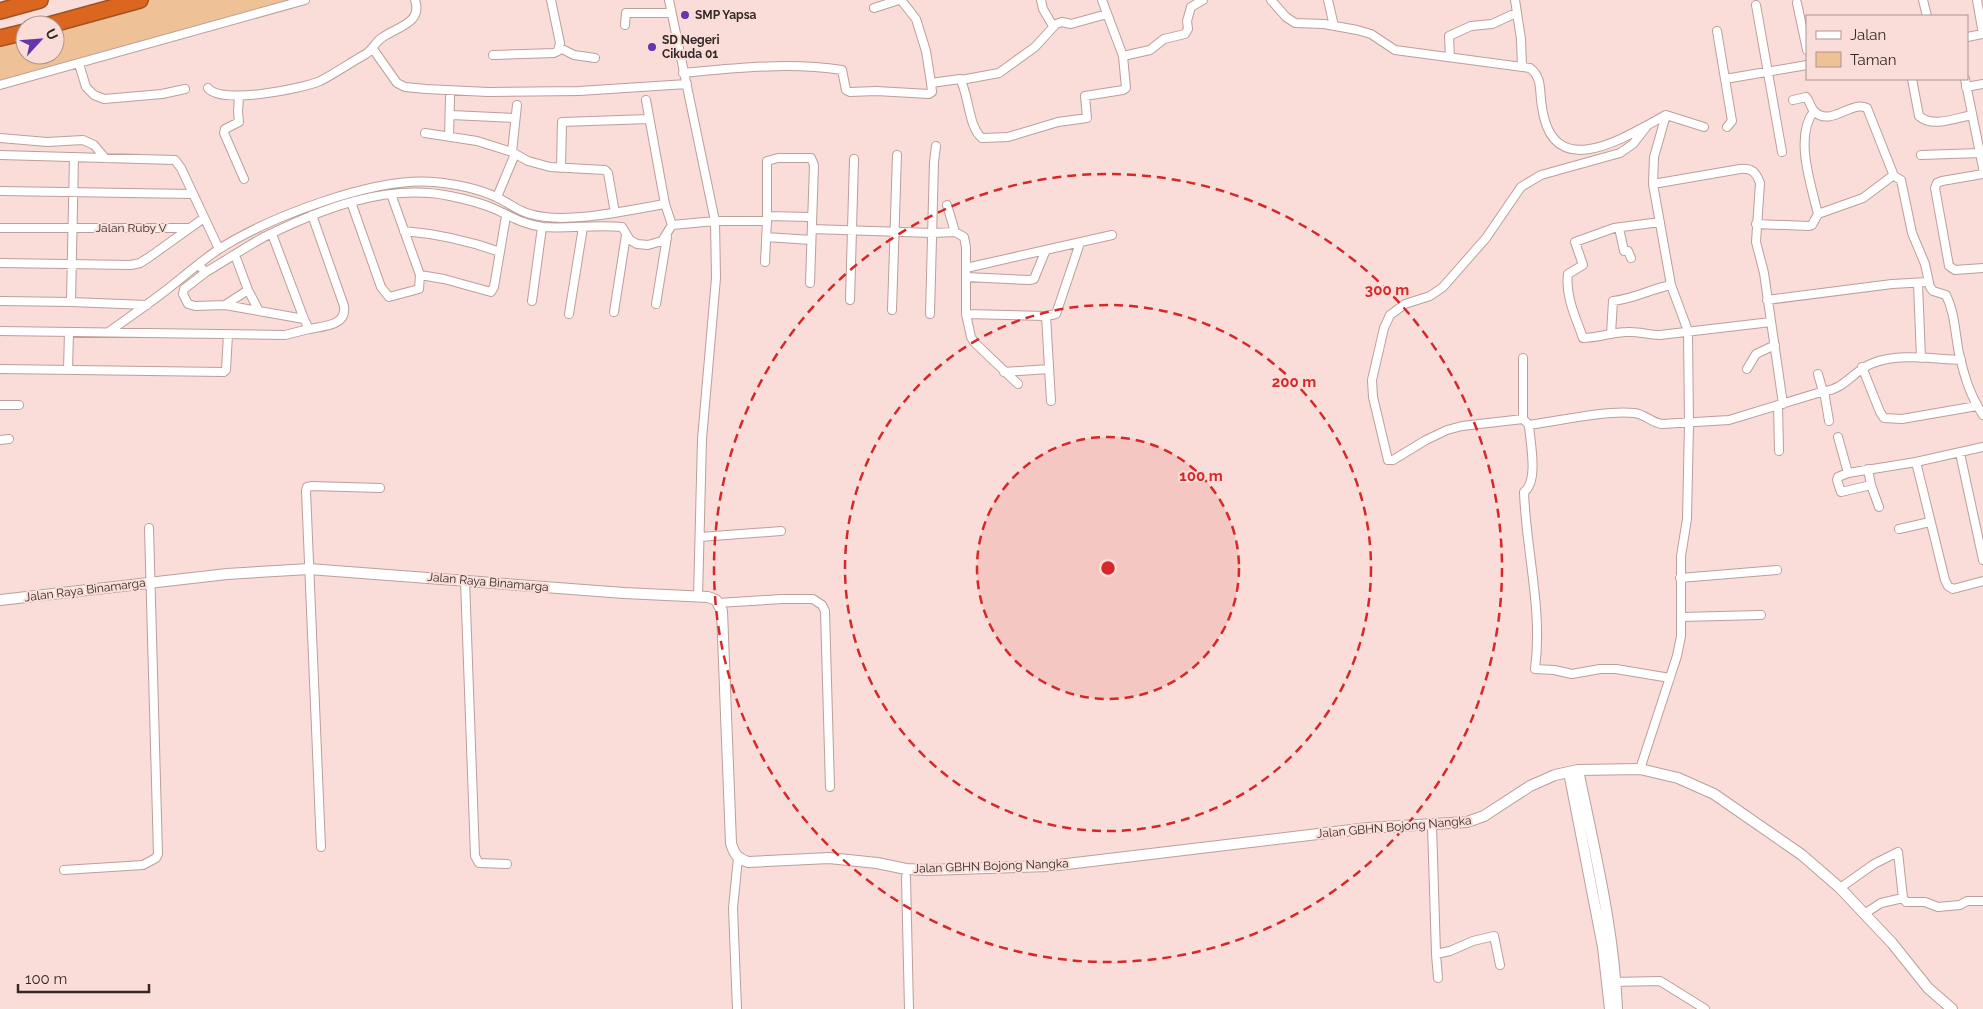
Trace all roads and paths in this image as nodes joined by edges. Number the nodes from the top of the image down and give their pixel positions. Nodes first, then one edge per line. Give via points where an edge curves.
1 (40, 0) edge
2 (140, 0) edge
3 (305, 0) edge
4 (415, 0) edge
5 (552, 0) edge
6 (669, 0) edge
7 (900, 0) edge
8 (1041, 0) edge
9 (1102, 0) edge
10 (1203, 0) edge
11 (1271, 0) edge
12 (1328, 0) edge
13 (1515, 0) edge
14 (1923, 0) edge
15 (1977, 0) edge
16 (1797, 3) dead end
17 (1756, 5) dead end
18 (874, 8) dead end
19 (0, 11) edge
20 (1516, 12) junction
21 (671, 13) junction
22 (1107, 14) junction
23 (1927, 15) edge
24 (65, 21) edge
25 (625, 25) dead end
26 (1053, 26) junction
27 (1334, 26) junction
28 (1717, 31) dead end
29 (15, 34) edge
30 (1983, 34) edge
31 (1968, 37) edge
32 (0, 38) edge
33 (1806, 45) edge
34 (560, 48) junction
35 (373, 49) junction
36 (492, 55) dead end
37 (1123, 56) junction
38 (1450, 57) junction
39 (595, 58) dead end
40 (79, 64) junction
41 (1806, 65) edge
42 (1522, 67) junction
43 (1768, 72) junction
44 (684, 73) junction
45 (1724, 79) junction
46 (961, 80) junction
47 (1912, 80) edge
48 (1965, 80) edge
49 (687, 84) junction
50 (931, 84) junction
51 (1983, 84) edge
52 (0, 85) edge
53 (1966, 87) junction
54 (208, 88) dead end
55 (186, 89) dead end
56 (239, 96) junction
57 (450, 97) dead end
58 (646, 100) dead end
59 (1793, 100) dead end
60 (517, 105) dead end
61 (1814, 110) junction
62 (451, 115) junction
63 (1666, 115) junction
64 (515, 118) junction
65 (649, 119) junction
66 (1973, 119) junction
67 (1983, 123) edge
68 (1647, 126) junction
69 (1704, 127) dead end
70 (1727, 127) dead end
71 (425, 133) dead end
72 (449, 136) junction
73 (0, 138) edge
74 (936, 146) dead end
75 (1782, 152) dead end
76 (514, 153) junction
77 (1980, 153) junction
78 (0, 155) edge
79 (897, 155) dead end
80 (1921, 155) dead end
81 (74, 157) junction
82 (105, 158) junction
83 (854, 159) dead end
84 (562, 168) junction
85 (1983, 168) edge
86 (1983, 174) edge
87 (1894, 176) junction
88 (244, 179) dead end
89 (1653, 184) junction
90 (0, 191) edge
91 (73, 192) junction
92 (193, 194) junction
93 (391, 194) junction
94 (497, 197) junction
95 (351, 202) junction
96 (665, 204) junction
97 (947, 205) dead end
98 (615, 212) junction
99 (1818, 214) junction
100 (312, 215) junction
101 (506, 216) junction
102 (811, 217) junction
103 (204, 218) junction
104 (767, 219) junction
105 (714, 221) junction
106 (1660, 222) junction
107 (1756, 224) junction
108 (672, 225) junction
109 (542, 227) junction
110 (583, 227) junction
111 (0, 228) edge
112 (72, 228) junction
113 (190, 228) junction
114 (1619, 228) junction
115 (812, 229) junction
116 (404, 231) junction
117 (853, 231) junction
118 (895, 232) junction
119 (954, 232) junction
120 (932, 233) junction
121 (272, 234) junction
122 (626, 235) junction
123 (1112, 235) dead end
124 (667, 236) junction
125 (766, 237) junction
126 (811, 240) junction
127 (1080, 243) junction
128 (219, 250) junction
129 (500, 252) junction
130 (1045, 252) junction
131 (235, 255) junction
132 (1631, 258) dead end
133 (765, 262) dead end
134 (0, 263) edge
135 (72, 264) junction
136 (198, 265) junction
137 (966, 268) junction
138 (1983, 268) edge
139 (206, 272) junction
140 (420, 275) junction
141 (966, 277) junction
142 (1928, 282) junction
143 (810, 283) dead end
144 (1918, 284) junction
145 (1671, 285) junction
146 (248, 290) junction
147 (850, 300) dead end
148 (1767, 300) junction
149 (0, 301) edge
150 (532, 301) dead end
151 (71, 302) junction
152 (656, 304) dead end
153 (147, 305) junction
154 (225, 305) junction
155 (892, 310) dead end
156 (259, 311) junction
157 (614, 312) dead end
158 (569, 314) dead end
159 (930, 314) dead end
160 (966, 314) junction
161 (1046, 316) junction
162 (304, 319) junction
163 (1771, 322) junction
164 (309, 329) junction
165 (0, 330) edge
166 (1688, 331) junction
167 (69, 332) junction
168 (110, 332) junction
169 (228, 334) junction
170 (1611, 334) junction
171 (1775, 345) junction
172 (1524, 358) dead end
173 (1921, 358) junction
174 (1961, 360) junction
175 (1862, 368) junction
176 (0, 369) edge
177 (1049, 369) junction
178 (1747, 369) dead end
179 (68, 370) junction
180 (1004, 372) junction
181 (1818, 374) dead end
182 (1018, 384) dead end
183 (1823, 391) junction
184 (1050, 401) dead end
185 (1781, 404) junction
186 (0, 405) edge
187 (19, 405) dead end
188 (1977, 406) junction
189 (1983, 415) edge
190 (1523, 419) junction
191 (1829, 421) dead end
192 (1689, 424) junction
193 (1530, 425) junction
194 (1838, 437) dead end
195 (1983, 447) edge
196 (1778, 451) dead end
197 (1960, 453) junction
198 (1916, 462) junction
199 (1868, 469) junction
200 (1848, 473) junction
201 (1871, 485) junction
202 (380, 488) dead end
203 (1879, 507) dead end
204 (1930, 522) junction
205 (149, 528) dead end
206 (1899, 529) dead end
207 (781, 531) dead end
208 (700, 537) junction
209 (1983, 560) edge
210 (309, 569) junction
211 (1777, 570) dead end
212 (1680, 578) junction
213 (464, 580) junction
214 (1983, 581) edge
215 (150, 583) junction
216 (698, 597) junction
217 (0, 600) edge
218 (718, 603) junction
219 (1760, 615) dead end
220 (1681, 617) junction
221 (1670, 678) junction
222 (1640, 769) junction
223 (1574, 771) junction
224 (830, 787) dead end
225 (1432, 825) junction
226 (322, 846) dead end
227 (738, 858) junction
228 (507, 864) dead end
229 (64, 870) dead end
230 (906, 877) dead end
231 (1840, 888) junction
232 (1903, 898) junction
233 (1983, 901) edge
234 (1864, 914) junction
235 (1436, 954) junction
236 (1500, 965) dead end
237 (1438, 978) dead end
238 (1612, 982) junction
239 (737, 1009) edge
240 (909, 1009) edge
241 (1610, 1009) edge
242 (1617, 1009) edge
243 (1705, 1009) edge
244 (1952, 1009) edge

1 - 19 highway
2 - 24 highway
3 - 40 street
4 - 35 street via 417,11 414,19 382,37
5 - 34 street
6 - 21 street
7 - 18 street
7 - 50 street via 916,19 926,51
8 - 26 street
9 - 22 street
10 - 37 street via 1191,7 1185,34 1164,39 1150,50
11 - 27 street via 1295,24
12 - 27 street
13 - 20 street
14 - 23 street
15 - 30 street
16 - 33 street
17 - 43 street
20 - 38 street via 1492,24 1471,26 1449,36
20 - 42 street
21 - 25 street via 626,13
21 - 44 street
22 - 26 street
22 - 37 street
26 - 46 street via 1035,48 999,73
27 - 38 street via 1371,34 1395,50
28 - 45 street
29 - 32 highway
30 - 31 street
34 - 36 street via 554,53
34 - 39 street via 574,55
35 - 49 street via 397,83 426,89 579,91
35 - 56 street via 319,81 296,88
37 - 46 street via 1126,88 1085,96 1087,118 1058,122 1008,137 979,136
38 - 42 street
40 - 52 street
40 - 55 street via 86,87 104,99
41 - 43 street
42 - 68 street via 1537,74 1545,126 1559,144 1578,150 1598,148
43 - 45 street
43 - 75 street
44 - 49 street
44 - 50 street via 767,66 827,68 842,70 846,90 850,92 929,94 932,92
45 - 70 street via 1732,122
46 - 50 street
47 - 66 street via 1922,119 1937,122
48 - 53 street
49 - 105 street
51 - 53 street
53 - 66 street
54 - 56 street via 217,94
56 - 88 street via 239,122 225,129 224,134
57 - 62 street
58 - 65 street
59 - 61 street via 1806,97
60 - 64 street
61 - 87 street via 1830,116 1860,106 1867,108
61 - 99 street via 1806,123 1805,140 1806,161
62 - 64 street
62 - 72 street
63 - 68 street
63 - 69 street
63 - 89 street via 1654,157
64 - 76 street
65 - 84 street via 562,122
65 - 96 street
66 - 67 street
66 - 77 street
68 - 190 street via 1633,144 1620,153 1541,175 1521,187 1486,238 1443,287 1430,296 1397,308 1390,314 1384,328 1372,380 1388,460 1394,460 1447,430
71 - 72 street
72 - 76 street
73 - 82 street via 47,142 83,140 94,145
74 - 120 street
76 - 84 street via 528,161
76 - 94 street
77 - 80 street
77 - 85 street
78 - 81 street
79 - 118 street
81 - 82 street
81 - 91 street
82 - 92 street via 175,160
83 - 117 street
84 - 98 street via 607,172
86 - 138 street via 1942,181 1935,188 1949,266 1955,270
87 - 99 street via 1863,198
87 - 142 street via 1903,184 1912,233 1925,264
89 - 106 street
89 - 107 street via 1747,168 1757,175 1760,183
90 - 91 street
91 - 92 street
91 - 112 street
92 - 103 street
93 - 95 street
93 - 101 street via 432,192 466,199
93 - 116 street
94 - 98 street via 523,212 540,216
94 - 128 street via 434,182 380,187 304,208
95 - 100 street
95 - 140 street via 385,294 389,297 419,289
96 - 98 street
96 - 108 street
97 - 119 street
99 - 107 street via 1809,226
100 - 121 street
100 - 164 street via 344,311 342,319 337,322
101 - 109 street
101 - 129 street
102 - 104 street
102 - 104 street via 814,161 808,157 778,158 767,162
102 - 115 street
103 - 113 street
103 - 128 street
104 - 105 street
104 - 125 street
105 - 108 street
105 - 208 street via 716,278 702,439
106 - 114 street
106 - 145 street
107 - 148 street via 1756,242
108 - 124 street
109 - 110 street
109 - 150 street
110 - 122 street via 622,227
110 - 158 street
111 - 112 street, Jalan Ruby V
112 - 113 street, Jalan Ruby V
112 - 135 street
113 - 135 street via 140,263
114 - 132 street via 1624,251 1628,251
114 - 170 street via 1575,242 1583,265 1568,274 1566,283 1583,338
115 - 117 street
115 - 126 street
116 - 129 street via 465,240
116 - 140 street
117 - 118 street
117 - 147 street
118 - 120 street
118 - 155 street
119 - 120 street
119 - 137 street via 966,241
120 - 159 street
121 - 131 street
121 - 162 street
122 - 124 street via 634,243 648,245 659,243
122 - 157 street
123 - 127 street
124 - 152 street
125 - 126 street
125 - 133 street
126 - 143 street
127 - 130 street
127 - 161 street via 1058,310 1052,316
128 - 136 street
129 - 140 street via 494,287 489,292
130 - 137 street
130 - 141 street via 1034,279
131 - 139 street
131 - 146 street
134 - 135 street
135 - 151 street
136 - 139 street
136 - 153 street
137 - 141 street
139 - 154 street via 184,288 185,300 195,306
141 - 160 street
142 - 144 street
142 - 174 street via 1934,291 1946,295 1950,304
144 - 148 street via 1892,284
144 - 173 street
145 - 166 street
145 - 170 street via 1613,301
146 - 154 street
146 - 156 street
148 - 163 street
149 - 151 street
151 - 153 street
153 - 168 street
154 - 156 street
156 - 162 street
160 - 161 street
160 - 180 street via 974,342
161 - 177 street
162 - 164 street
163 - 166 street
163 - 171 street
164 - 169 street via 285,335
165 - 167 street
166 - 170 street via 1660,335
166 - 192 street
167 - 168 street
167 - 179 street
168 - 169 street
169 - 179 street via 224,372
171 - 178 street via 1756,354
171 - 185 street
172 - 190 street
173 - 174 street
173 - 175 street via 1897,357
174 - 188 street
175 - 183 street via 1835,389
175 - 188 street via 1884,418 1902,419
176 - 179 street
177 - 180 street
177 - 184 street
180 - 182 street
181 - 183 street
183 - 185 street
183 - 191 street
185 - 192 street via 1729,420
185 - 196 street
186 - 187 street
188 - 189 street
190 - 193 street
192 - 193 street via 1658,424 1635,413 1604,414
192 - 212 street via 1687,519
193 - 221 street via 1533,476 1528,490 1524,492 1536,608 1538,652 1535,669 1572,674 1616,669
194 - 200 street
195 - 197 street
197 - 198 street
197 - 209 street
198 - 199 street
198 - 204 street
199 - 200 street
199 - 201 street
200 - 201 street via 1838,477 1841,492
201 - 203 street
202 - 210 street via 306,488
204 - 206 street
204 - 214 street via 1948,586 1953,589
205 - 215 street
207 - 208 street
208 - 216 street
210 - 213 street, Jalan Raya Binamarga
210 - 215 street, Jalan Raya Binamarga
210 - 226 street
211 - 212 street
212 - 220 street
213 - 216 street, Jalan Raya Binamarga
213 - 228 street via 475,856 479,863
215 - 217 street, Jalan Raya Binamarga
215 - 229 street via 158,854 143,864
216 - 218 street, Jalan Raya Binamarga via 708,597
218 - 224 street via 813,599 822,605 825,611
218 - 227 street via 723,621 731,842
219 - 220 street
220 - 221 street via 1678,656
221 - 222 street
222 - 223 street, Jalan GBHN Bojong Nangka
222 - 231 street, Jalan GBHN Bojong Nangka via 1678,778 1714,794 1802,855
223 - 225 street, Jalan GBHN Bojong Nangka via 1530,786 1475,820
223 - 238 street via 1607,916
225 - 227 street, Jalan GBHN Bojong Nangka via 1368,828 1042,866 927,870 829,858 756,862
225 - 235 street
227 - 239 street via 733,908
230 - 240 street
231 - 232 street via 1898,852
231 - 234 street, Jalan GBHN Bojong Nangka
232 - 233 street via 1906,902 1938,906
232 - 234 street via 1881,904
234 - 244 street, Jalan GBHN Bojong Nangka via 1928,988
235 - 236 street via 1494,936
235 - 237 street
238 - 241 street
238 - 242 street
238 - 243 street via 1660,981

